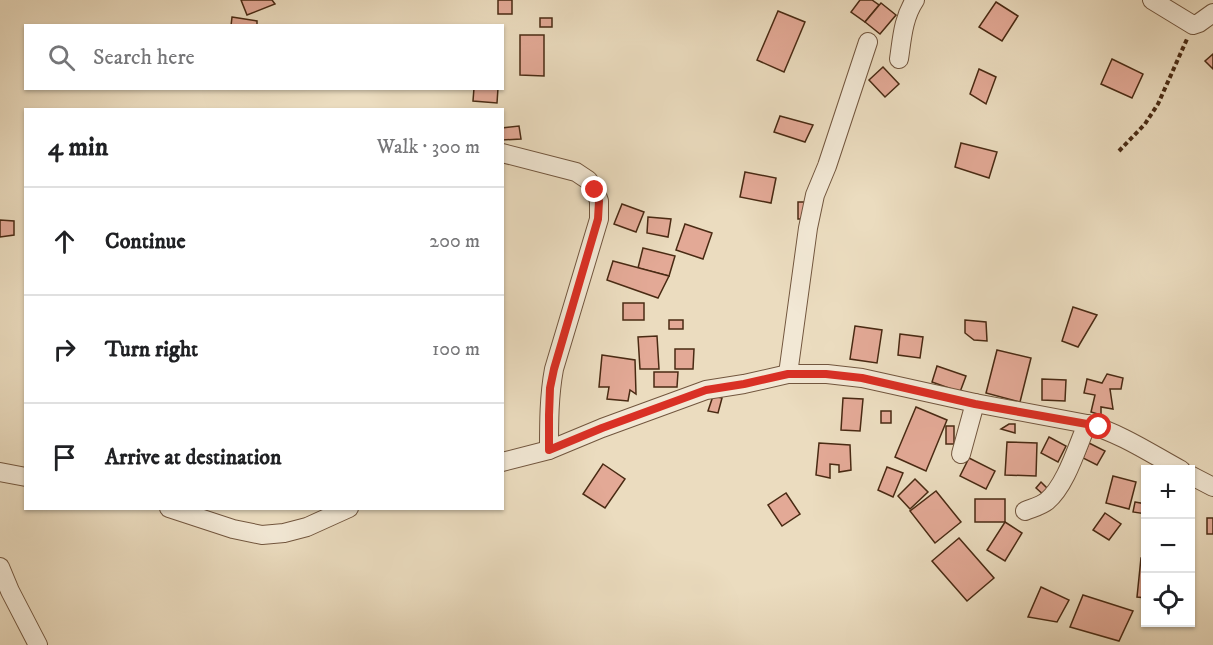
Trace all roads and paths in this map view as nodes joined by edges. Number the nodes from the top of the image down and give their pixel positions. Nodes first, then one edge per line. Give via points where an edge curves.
1 (915, 0) edge
2 (1152, 0) edge
3 (1213, 13) edge
4 (1193, 25) junction
5 (868, 42) dead end
6 (899, 59) dead end
7 (1119, 151) dead end
8 (504, 154) edge
9 (788, 374) junction
10 (975, 404) junction
11 (1087, 424) junction
12 (549, 450) junction
13 (961, 454) dead end
14 (504, 461) edge
15 (1172, 465) edge
16 (0, 472) edge
17 (24, 477) edge
18 (1195, 477) edge
19 (1211, 484) edge
20 (175, 510) edge
21 (344, 510) edge
22 (1025, 512) dead end
23 (0, 567) edge
24 (38, 645) edge

1 - 6 street via 904,26
2 - 4 street
3 - 4 street
4 - 7 path via 1158,104
5 - 9 street via 815,195
8 - 12 street via 576,172 588,180 599,201 598,219 550,388
9 - 10 street via 862,378
9 - 12 street via 706,390
10 - 11 street
10 - 13 street
11 - 15 street via 1123,438
11 - 22 street via 1057,490 1046,502
12 - 14 street
16 - 17 street
18 - 19 street
20 - 21 street via 262,535 306,527
23 - 24 street

